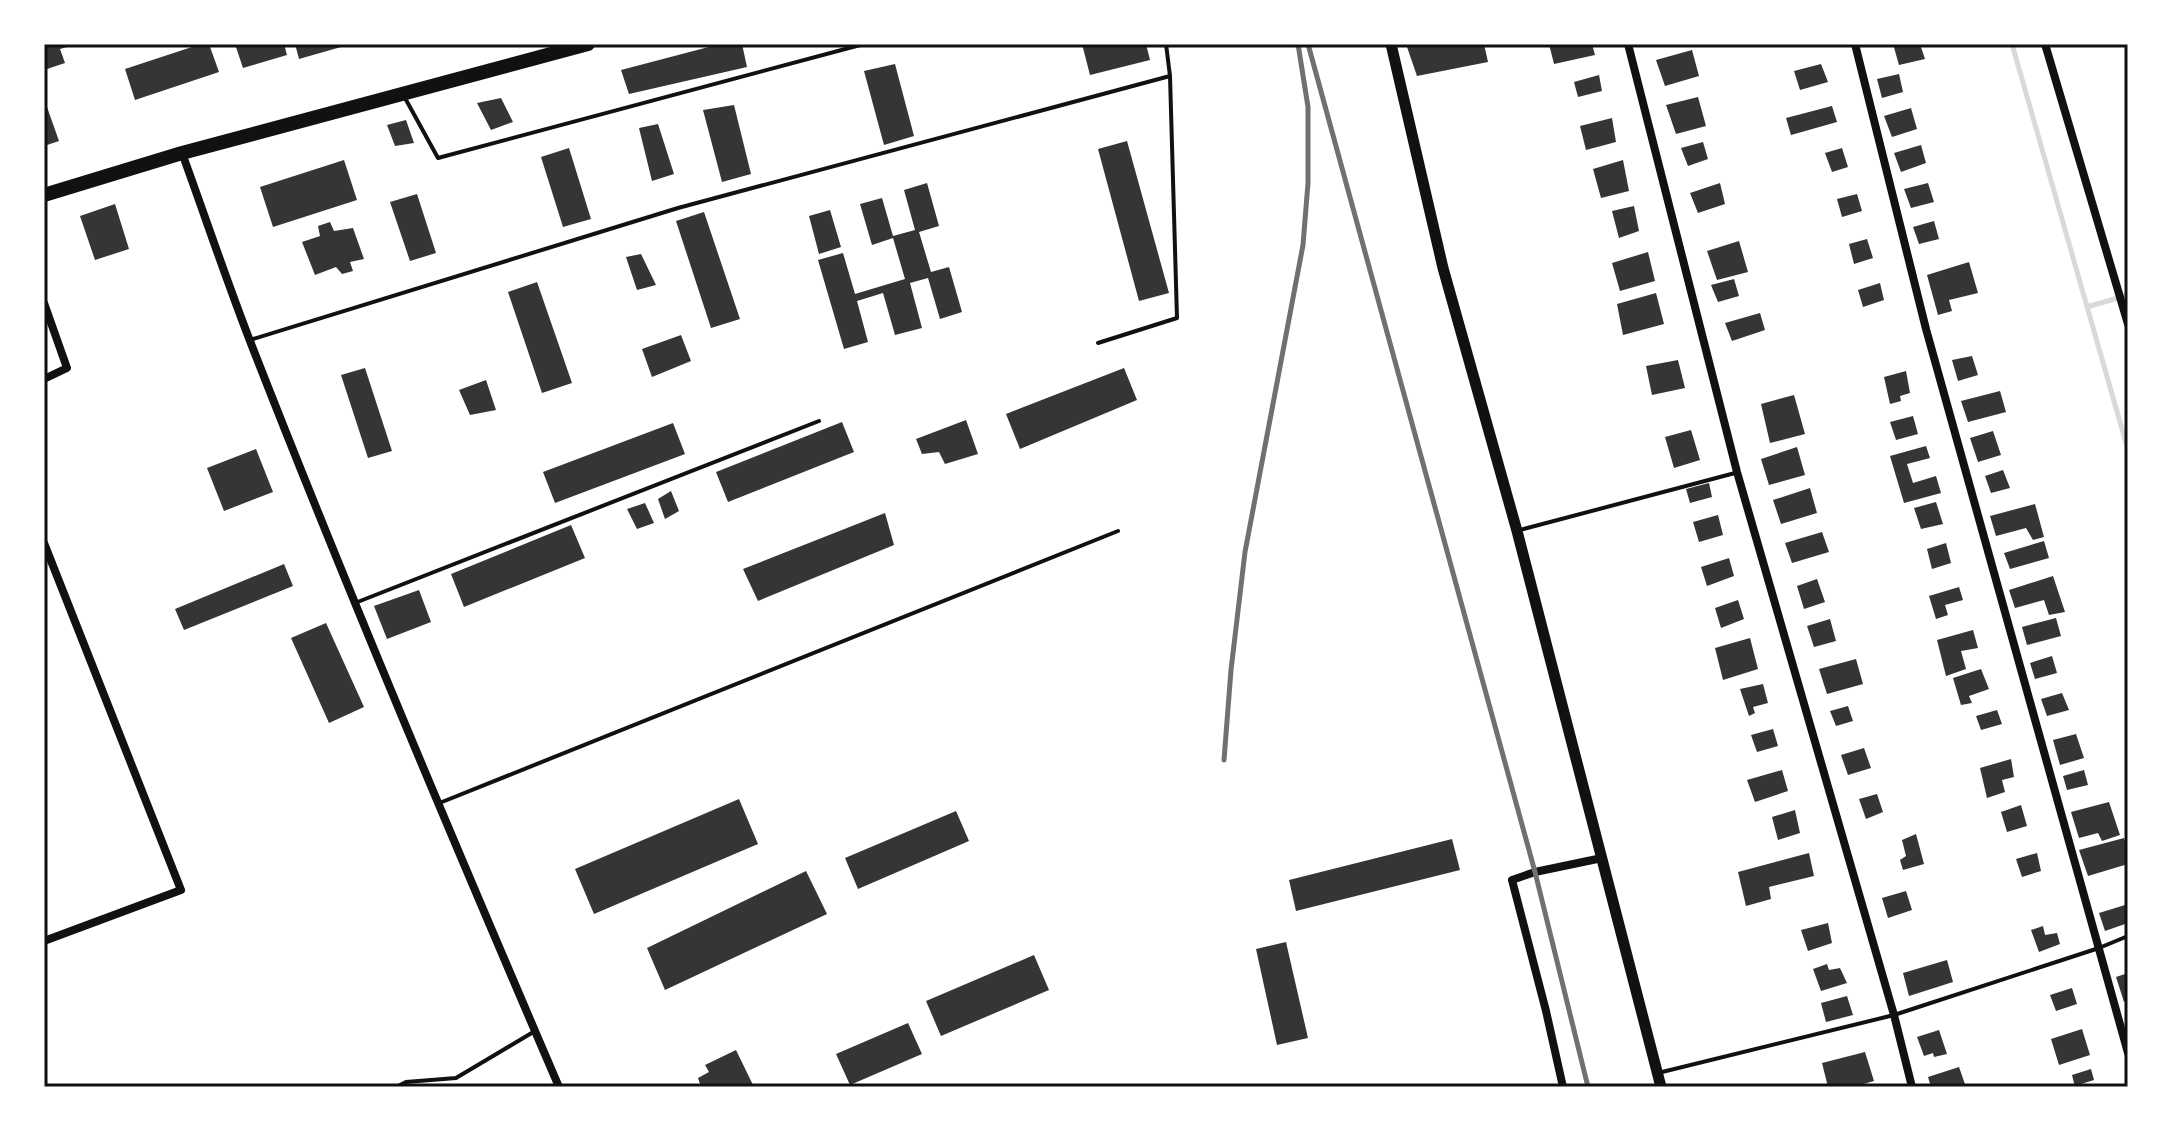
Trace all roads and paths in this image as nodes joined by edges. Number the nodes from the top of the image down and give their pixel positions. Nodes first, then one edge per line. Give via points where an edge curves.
1 (588, 44) edge
2 (864, 44) edge
3 (1166, 44) edge
4 (1391, 44) edge
5 (1628, 44) edge
6 (1855, 44) edge
7 (2045, 44) edge
8 (1170, 76) junction
9 (403, 94) junction
10 (182, 153) junction
11 (44, 195) edge
12 (44, 303) edge
13 (2128, 324) edge
14 (250, 340) junction
15 (1098, 343) dead end
16 (44, 379) edge
17 (819, 421) dead end
18 (1737, 472) junction
19 (1118, 531) dead end
20 (1517, 531) junction
21 (44, 543) edge
22 (355, 603) junction
23 (437, 804) junction
24 (1602, 858) junction
25 (2128, 936) edge
26 (44, 941) edge
27 (2099, 948) junction
28 (1894, 1015) junction
29 (535, 1031) junction
30 (2128, 1053) edge
31 (1658, 1073) junction
32 (396, 1087) edge
33 (559, 1087) edge
34 (1563, 1087) edge
35 (1661, 1087) edge
36 (1912, 1087) edge

1 - 9 main road
2 - 9 lane via 438,158
3 - 8 lane
4 - 20 street via 1443,268
5 - 18 street
6 - 27 street via 1926,329
7 - 13 street
8 - 14 lane via 678,208
8 - 15 lane via 1177,318
9 - 10 main road
10 - 11 main road
10 - 14 street
12 - 16 street via 67,368
14 - 22 street
17 - 22 lane
18 - 20 lane
18 - 28 street
19 - 23 lane
20 - 24 street
21 - 26 street via 181,890
22 - 23 street
23 - 29 street
24 - 31 street
24 - 34 street via 1512,880
25 - 27 lane
27 - 28 lane
27 - 30 street
28 - 31 lane
28 - 36 street
29 - 32 lane via 456,1078
29 - 33 street
31 - 35 street

